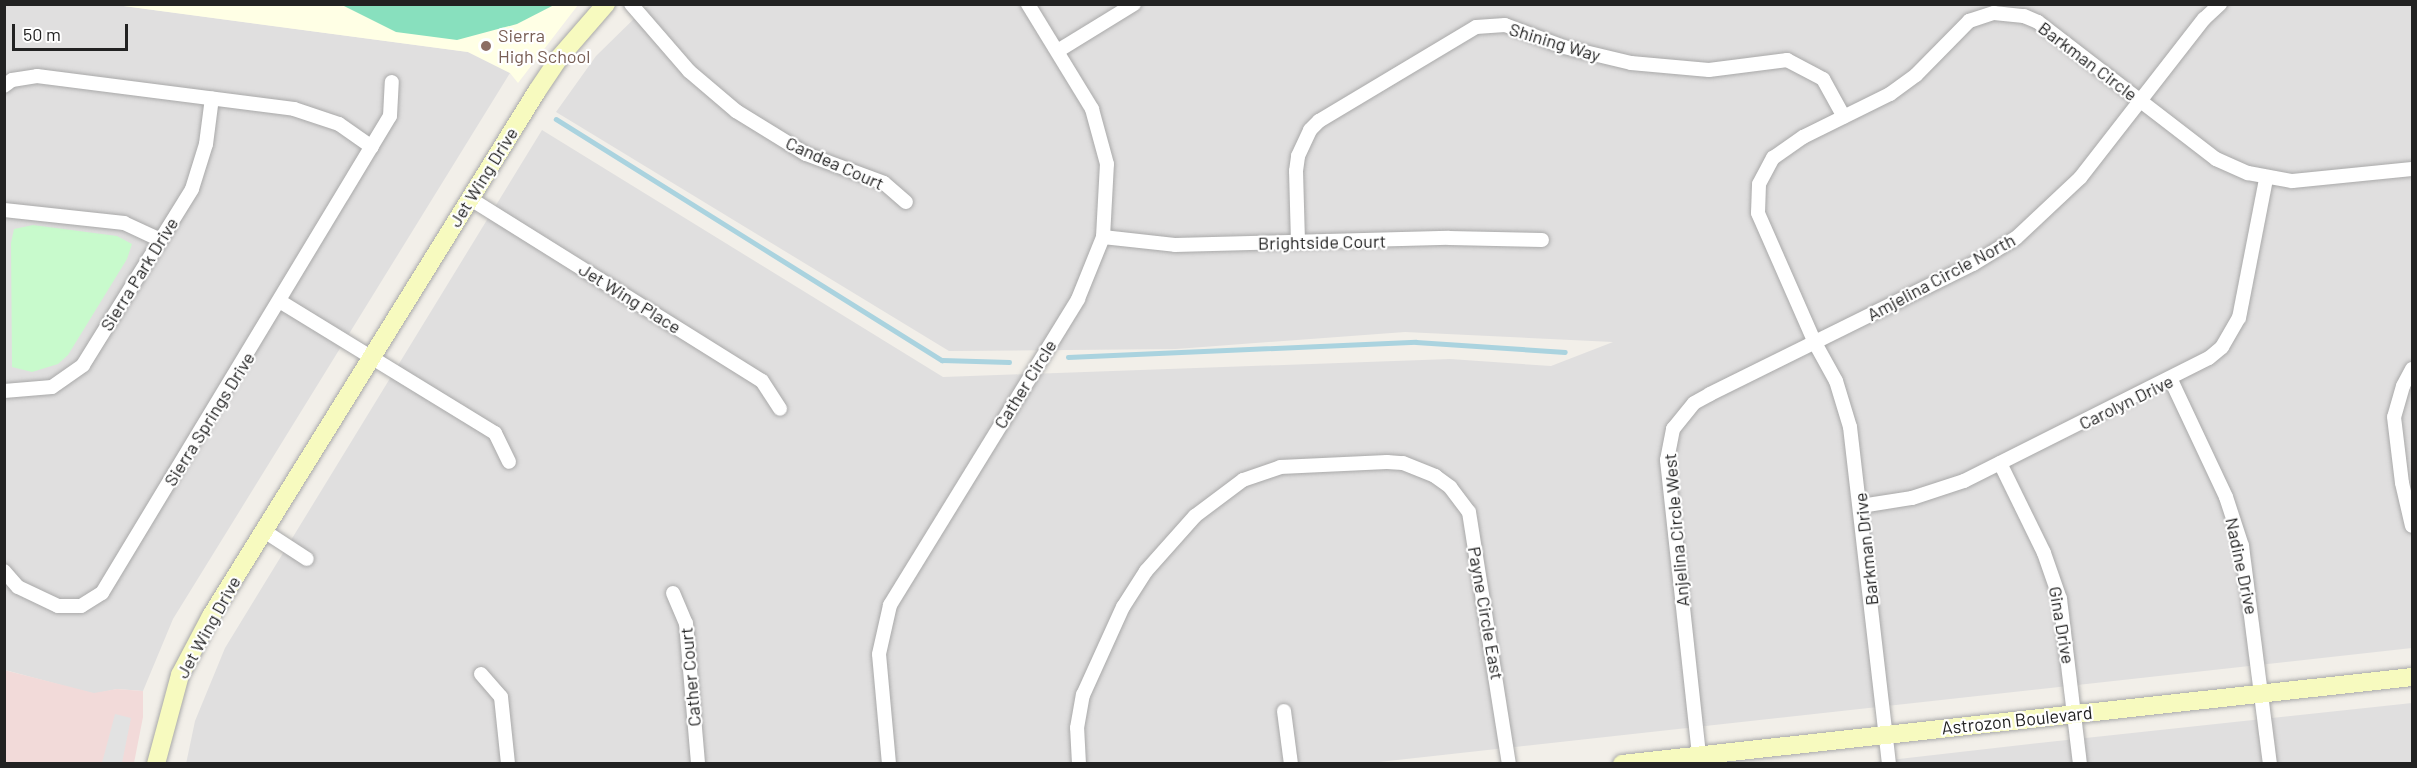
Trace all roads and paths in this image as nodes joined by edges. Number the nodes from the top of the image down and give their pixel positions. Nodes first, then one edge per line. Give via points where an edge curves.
1 (606, 4) edge
2 (630, 4) edge
3 (1028, 4) edge
4 (1134, 4) edge
5 (2220, 4) edge
6 (1059, 50) junction
7 (392, 82) dead end
8 (4, 86) edge
9 (212, 98) junction
10 (2140, 101) junction
11 (1844, 117) junction
12 (372, 147) junction
13 (2412, 169) edge
14 (2266, 179) junction
15 (470, 198) junction
16 (906, 202) dead end
17 (4, 210) edge
18 (1103, 237) junction
19 (160, 240) junction
20 (1542, 240) dead end
21 (1298, 242) junction
22 (281, 302) junction
23 (1815, 343) junction
24 (370, 358) junction
25 (2412, 369) edge
26 (2171, 380) junction
27 (4, 391) edge
28 (780, 409) dead end
29 (508, 462) dead end
30 (2000, 463) junction
31 (1862, 506) junction
32 (2412, 526) edge
33 (264, 531) junction
34 (307, 559) dead end
35 (4, 572) edge
36 (673, 593) dead end
37 (482, 674) dead end
38 (2412, 677) edge
39 (2263, 693) junction
40 (1284, 711) dead end
41 (2075, 713) junction
42 (1886, 735) junction
43 (1700, 759) edge
44 (156, 764) edge
45 (508, 764) edge
46 (698, 764) edge
47 (889, 764) edge
48 (1079, 764) edge
49 (1291, 764) edge
50 (1509, 764) edge
51 (1622, 764) edge
52 (1889, 764) edge
53 (2080, 764) edge
54 (2270, 764) edge

1 - 15 main road, Jet Wing Drive via 560,58
2 - 16 street, Candea Court via 689,71 736,111 806,154 884,183
3 - 6 street, Cather Circle
4 - 6 street
5 - 10 street, Amjelina Circle North
6 - 18 street, Cather Circle via 1092,109 1104,148 1108,196
7 - 12 street, Sierra Springs Drive via 390,116
8 - 9 street via 12,80 37,76
9 - 12 street via 309,112 354,132
9 - 19 street, Sierra Park Drive via 198,175
10 - 11 street, Barkman Circle via 2038,22 2024,16 1994,13 1969,21 1905,84
10 - 14 street, Barkman Circle via 2216,159
10 - 23 street, Amjelina Circle North via 2080,178 2016,238
11 - 21 street, Shining Way via 1823,80 1787,60 1709,70 1631,63 1564,47 1505,26 1476,27 1318,121 1310,130 1298,156
11 - 23 street, Barkman Circle via 1803,137 1773,158 1756,198 1764,232
12 - 22 street, Sierra Springs Drive
13 - 14 street, Barkman Circle via 2310,180
14 - 26 street, Carolyn Drive via 2239,318 2222,347
15 - 24 main road, Jet Wing Drive
15 - 28 street, Jet Wing Place via 762,381
17 - 19 street via 124,223
18 - 21 street, Brightside Court via 1175,245
18 - 47 street, Cather Circle via 1078,299 890,604 879,654
19 - 27 street, Sierra Park Drive via 74,375 41,390
20 - 21 street, Brightside Court
22 - 24 street
22 - 35 street, Sierra Springs Drive via 102,592 81,606 58,606 18,587
23 - 31 street, Barkman Drive via 1846,410
23 - 43 street, Anjelina Circle West via 1694,403 1672,429 1668,443 1666,460
24 - 29 street via 495,433
24 - 33 main road, Jet Wing Drive
25 - 32 street via 2394,417
26 - 30 street, Carolyn Drive
26 - 39 street, Nadine Drive via 2234,519 2247,570
30 - 31 street, Carolyn Drive via 1930,493
30 - 41 street, Gina Drive via 2054,578 2064,622
31 - 42 street, Barkman Drive
33 - 34 street
33 - 44 main road, Jet Wing Drive via 192,649 167,713
36 - 46 street, Cather Court via 686,623
37 - 45 street via 501,697
38 - 39 main road, Astrozon Boulevard
39 - 41 main road, Astrozon Boulevard
39 - 54 street, Nadine Drive
40 - 49 street
41 - 42 main road, Astrozon Boulevard
41 - 53 street, Gina Drive
42 - 43 main road, Astrozon Boulevard
42 - 52 street, Barkman Drive
43 - 51 main road, Astrozon Boulevard
48 - 50 street, Payne Circle East via 1077,728 1083,695 1123,607 1151,565 1212,500 1243,480 1299,464 1403,463 1450,487 1469,512

